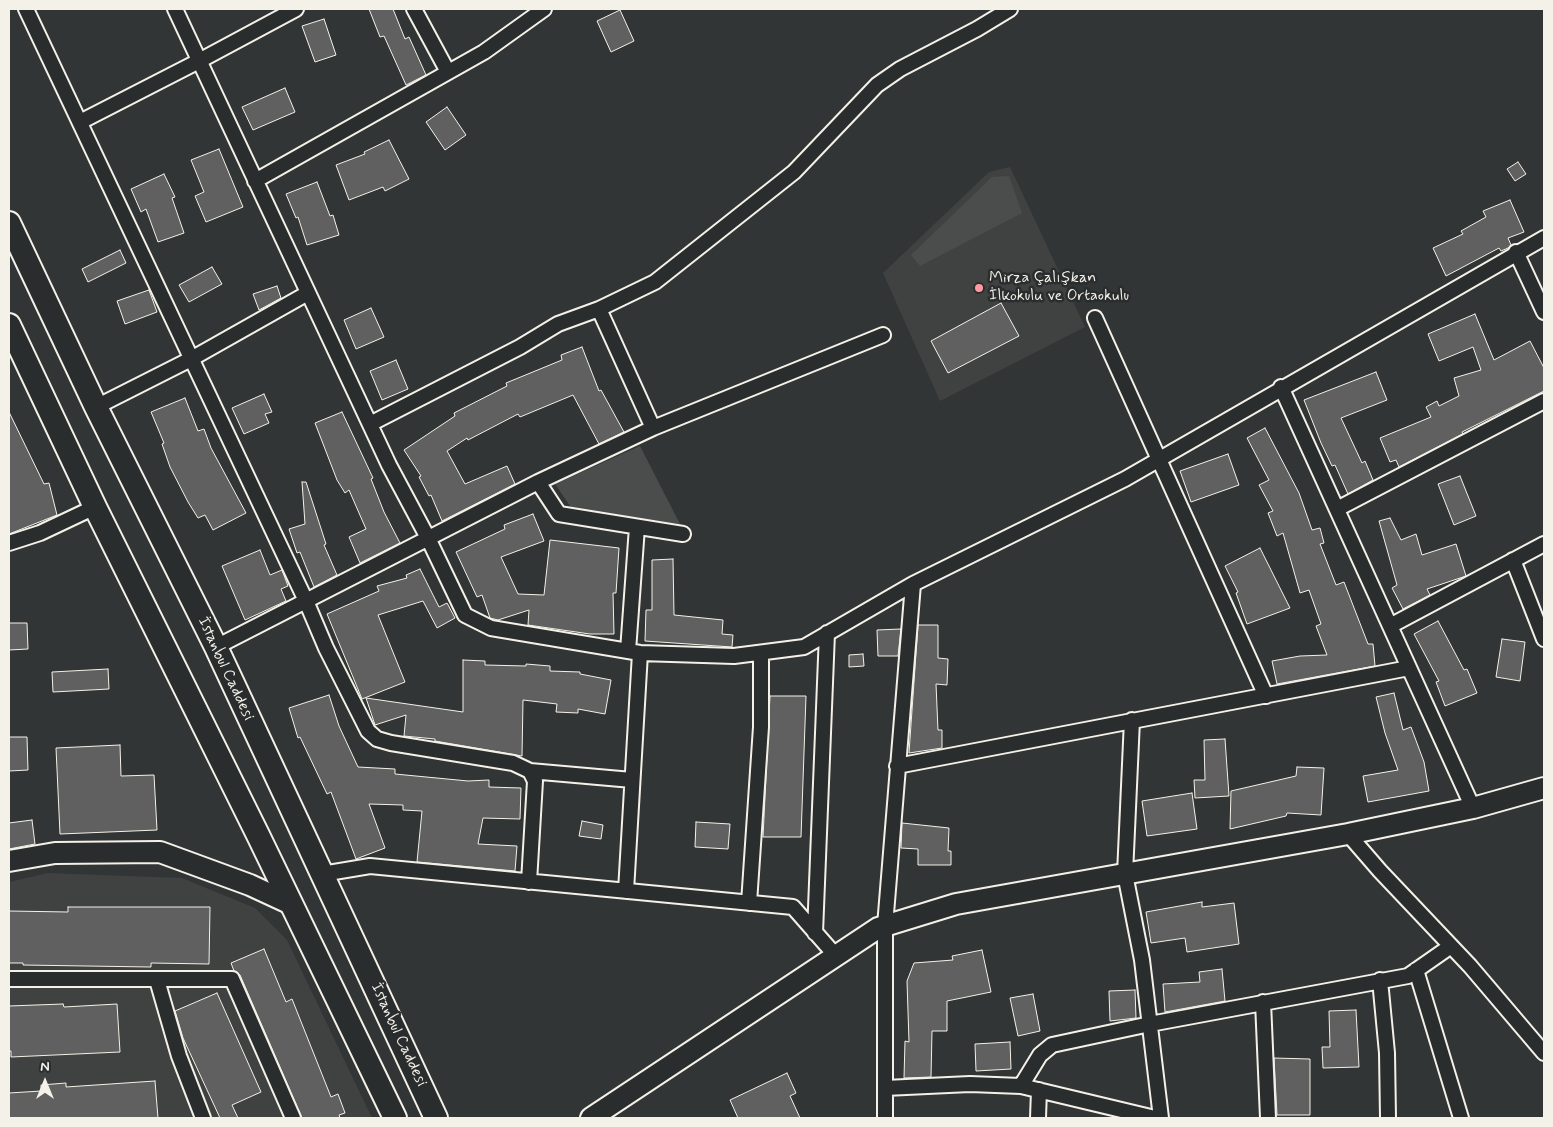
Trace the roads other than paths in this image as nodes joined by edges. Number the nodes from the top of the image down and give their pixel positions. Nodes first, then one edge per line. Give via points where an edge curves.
1 (26, 9) edge
2 (175, 9) edge
3 (296, 9) edge
4 (414, 9) edge
5 (544, 9) edge
6 (1010, 9) edge
7 (199, 61) junction
8 (448, 72) junction
9 (80, 122) junction
10 (255, 181) junction
11 (9, 223) edge
12 (1544, 238) edge
13 (1516, 252) junction
14 (308, 293) junction
15 (599, 309) junction
16 (1544, 312) edge
17 (1095, 318) dead end
18 (9, 325) edge
19 (883, 335) dead end
20 (191, 359) junction
21 (1281, 387) junction
22 (1544, 401) edge
23 (96, 407) junction
24 (370, 424) junction
25 (653, 428) junction
26 (1160, 458) junction
27 (538, 482) junction
28 (95, 507) junction
29 (1337, 509) junction
30 (637, 526) junction
31 (682, 534) dead end
32 (428, 538) junction
33 (9, 543) edge
34 (1544, 544) edge
35 (1513, 560) junction
36 (913, 584) junction
37 (306, 601) junction
38 (1541, 621) edge
39 (1390, 626) junction
40 (827, 634) junction
41 (1544, 639) edge
42 (216, 647) junction
43 (634, 652) junction
44 (762, 653) junction
45 (1409, 668) junction
46 (1266, 696) junction
47 (1132, 720) junction
48 (897, 766) junction
49 (530, 771) junction
50 (632, 780) junction
51 (1544, 788) edge
52 (1473, 808) junction
53 (1348, 834) junction
54 (9, 861) edge
55 (322, 874) junction
56 (1126, 874) junction
57 (528, 882) junction
58 (626, 891) junction
59 (749, 903) junction
60 (291, 904) junction
61 (885, 926) junction
62 (815, 932) junction
63 (1451, 946) junction
64 (836, 956) junction
65 (1416, 970) junction
66 (9, 979) edge
67 (157, 980) junction
68 (1380, 980) junction
69 (1262, 1002) junction
70 (1150, 1024) junction
71 (1544, 1053) edge
72 (1021, 1086) junction
73 (885, 1088) junction
74 (1039, 1090) junction
75 (203, 1118) edge
76 (293, 1118) edge
77 (395, 1118) edge
78 (436, 1118) edge
79 (591, 1118) edge
80 (885, 1118) edge
81 (1038, 1118) edge
82 (1155, 1118) edge
83 (1161, 1118) edge
84 (1268, 1118) edge
85 (1388, 1118) edge
86 (1462, 1118) edge

1 - 9 street
2 - 7 street
3 - 7 street
4 - 8 street
5 - 8 street via 484,52
6 - 15 street via 877,85 794,172 716,235 654,282
7 - 9 street
7 - 10 street
8 - 10 street
9 - 20 street
10 - 14 street
11 - 23 main road, İstanbul Caddesi
12 - 13 street
13 - 16 street
13 - 21 street
14 - 20 street
14 - 24 street
15 - 24 street via 558,324
15 - 25 street
17 - 26 street
18 - 28 main road
19 - 25 street
20 - 23 street
20 - 37 street
21 - 26 street
21 - 29 street
22 - 29 street
23 - 42 main road, İstanbul Caddesi
24 - 32 street
25 - 27 street
26 - 36 street via 1125,479
26 - 46 street
27 - 30 street via 559,514
27 - 32 street
28 - 33 street via 40,533
28 - 60 main road
29 - 39 street
30 - 31 street
30 - 43 street
32 - 37 street
32 - 43 street via 465,614 491,628
34 - 35 street
35 - 38 street
35 - 39 street
36 - 40 street
36 - 48 street
37 - 42 street
37 - 49 street via 368,731 377,739 513,762
38 - 41 street
39 - 45 street
40 - 44 street via 804,647
40 - 62 street
42 - 55 main road, İstanbul Caddesi
43 - 44 street via 734,656
43 - 50 street
44 - 59 street via 762,727
45 - 46 street
45 - 52 street
46 - 47 street
47 - 48 street
47 - 56 street
48 - 61 street
49 - 50 street
49 - 57 street via 535,781
50 - 58 street
51 - 52 street
52 - 53 street
53 - 56 street
53 - 63 street
54 - 60 street via 55,853 160,852 250,885
55 - 57 street via 370,866
55 - 78 main road, İstanbul Caddesi
56 - 61 street via 956,904
56 - 70 street
57 - 58 street
58 - 59 street
59 - 62 street via 793,907
60 - 77 main road
61 - 64 street
61 - 73 street
62 - 64 street
63 - 65 street
63 - 71 street
64 - 79 street
65 - 68 street via 1408,976
65 - 86 street
66 - 67 street
67 - 75 street via 179,1056
67 - 76 street via 232,979
68 - 69 street
68 - 85 street via 1387,1052
69 - 70 street
69 - 84 street
70 - 72 street via 1052,1045 1040,1055
70 - 83 street
72 - 73 street via 970,1084
72 - 74 street
73 - 80 street
74 - 81 street
74 - 82 street

